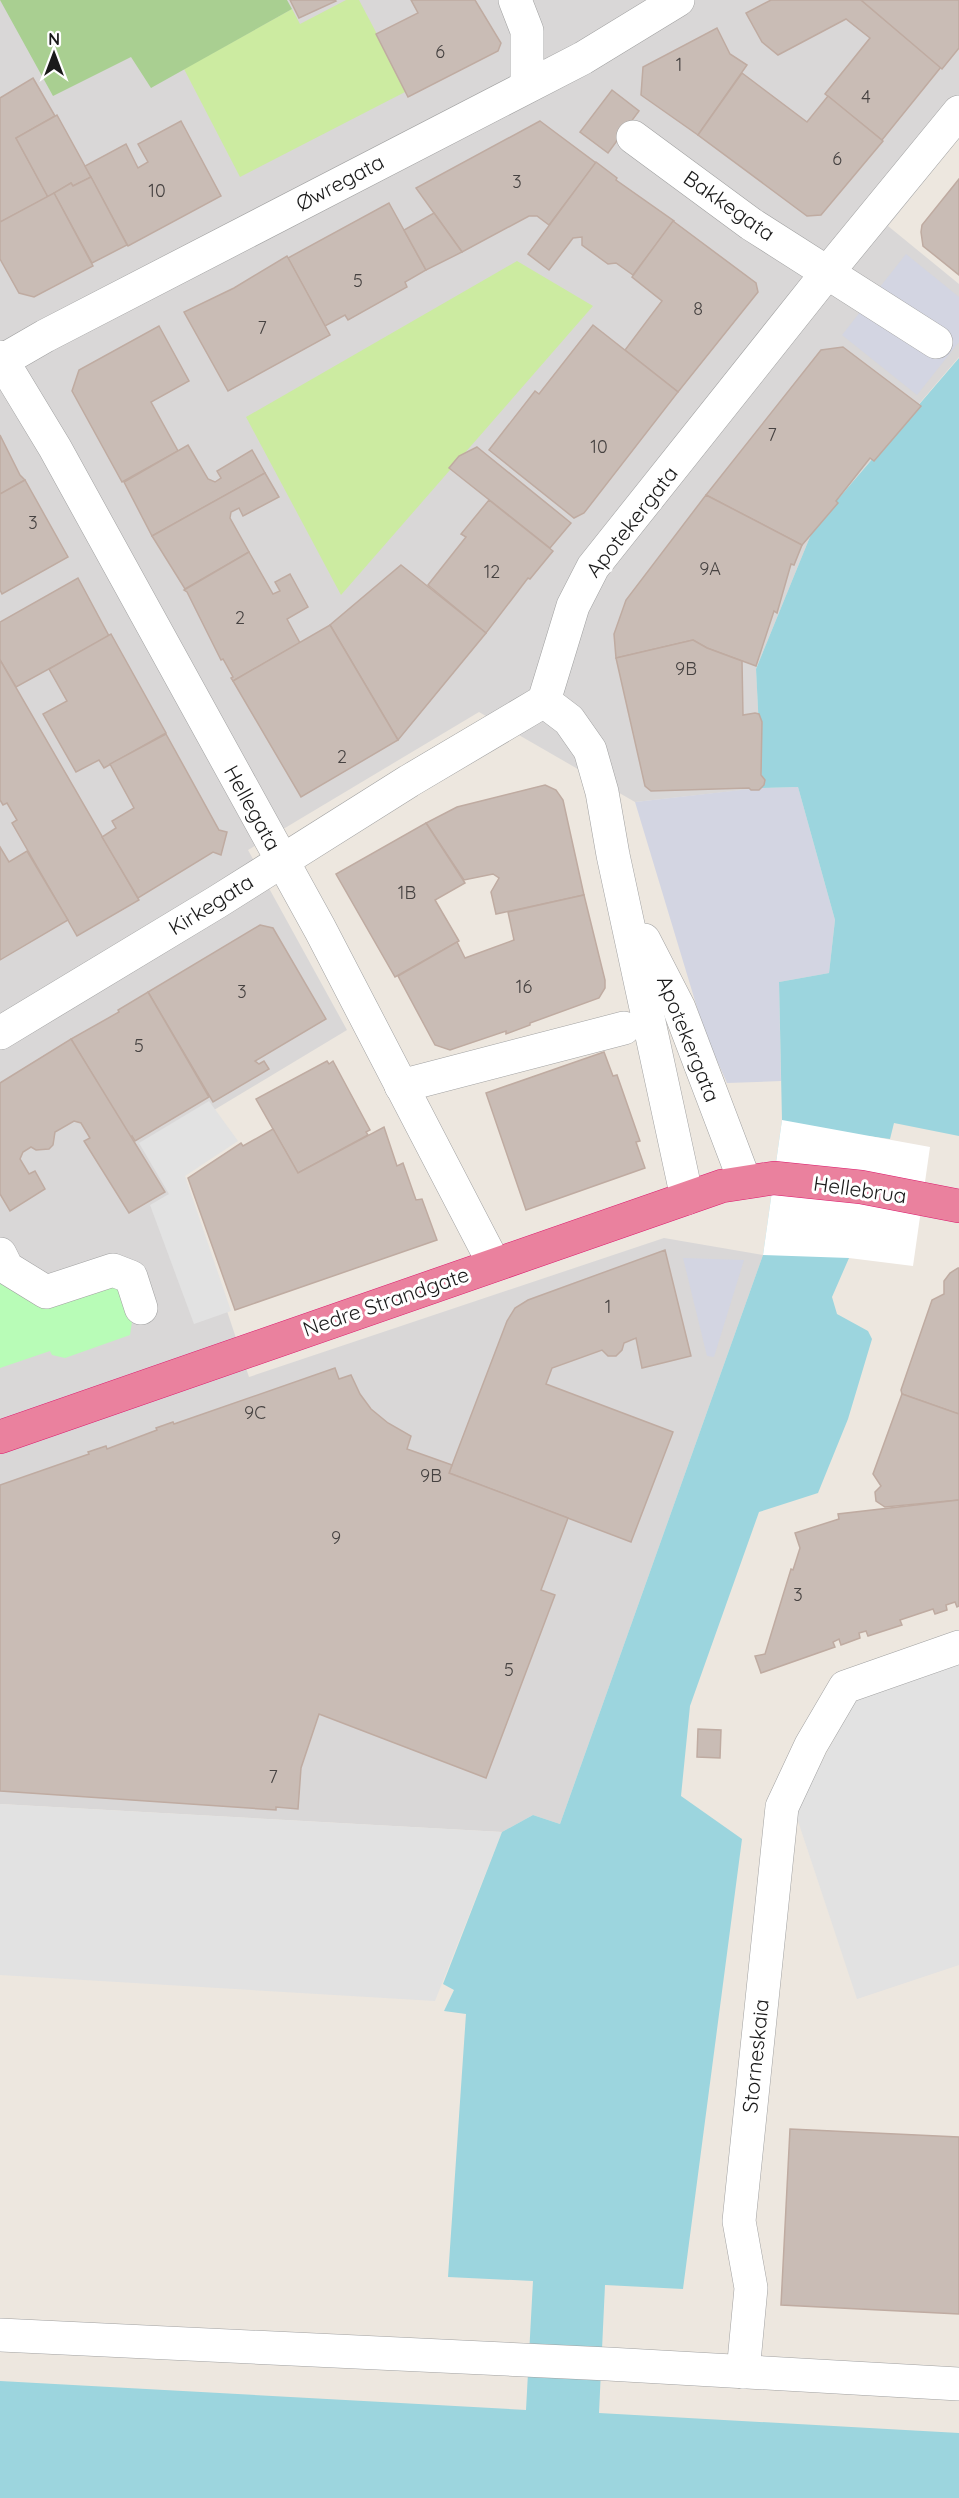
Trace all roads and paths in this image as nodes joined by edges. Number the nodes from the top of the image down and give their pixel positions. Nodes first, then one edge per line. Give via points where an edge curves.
1 (515, 0) edge
2 (678, 0) edge
3 (527, 85) junction
4 (959, 112) edge
5 (633, 137) dead end
6 (827, 273) junction
7 (936, 342) dead end
8 (1, 360) edge
9 (544, 701) junction
10 (280, 860) junction
11 (624, 900) junction
12 (624, 1028) dead end
13 (0, 1033) edge
14 (401, 1086) junction
15 (759, 1180) junction
16 (687, 1198) junction
17 (952, 1205) edge
18 (0, 1254) edge
19 (494, 1264) junction
20 (141, 1308) dead end
21 (0, 1437) edge
22 (959, 1647) edge
23 (0, 2335) edge
24 (744, 2372) junction
25 (959, 2384) edge

1 - 3 street via 527,31
2 - 3 street, Øwregata via 583,58
3 - 8 street, Øwregata
4 - 6 street, Apotekergata
5 - 6 street, Bakkegata via 751,224
6 - 7 street
6 - 9 street, Apotekergata via 593,567 573,606
8 - 10 street, Hellegata via 55,448
9 - 10 street, Kirkegata
9 - 11 street, Apotekergata via 569,720 590,750
10 - 13 street, Kirkegata via 218,902
10 - 14 street, Hellegata
11 - 15 street, Apotekergata
11 - 16 street, Apotekergata
12 - 14 street
14 - 19 street, Hellegata
15 - 16 highway, Nedre Strandgate
15 - 17 highway, Hellebrua via 861,1187
16 - 19 highway, Nedre Strandgate
18 - 20 street via 7,1268 46,1292 113,1270 130,1276
19 - 21 highway, Nedre Strandgate
22 - 24 street, Storneskaia via 844,1687 782,1808 739,2221 751,2288
23 - 24 street
24 - 25 street

